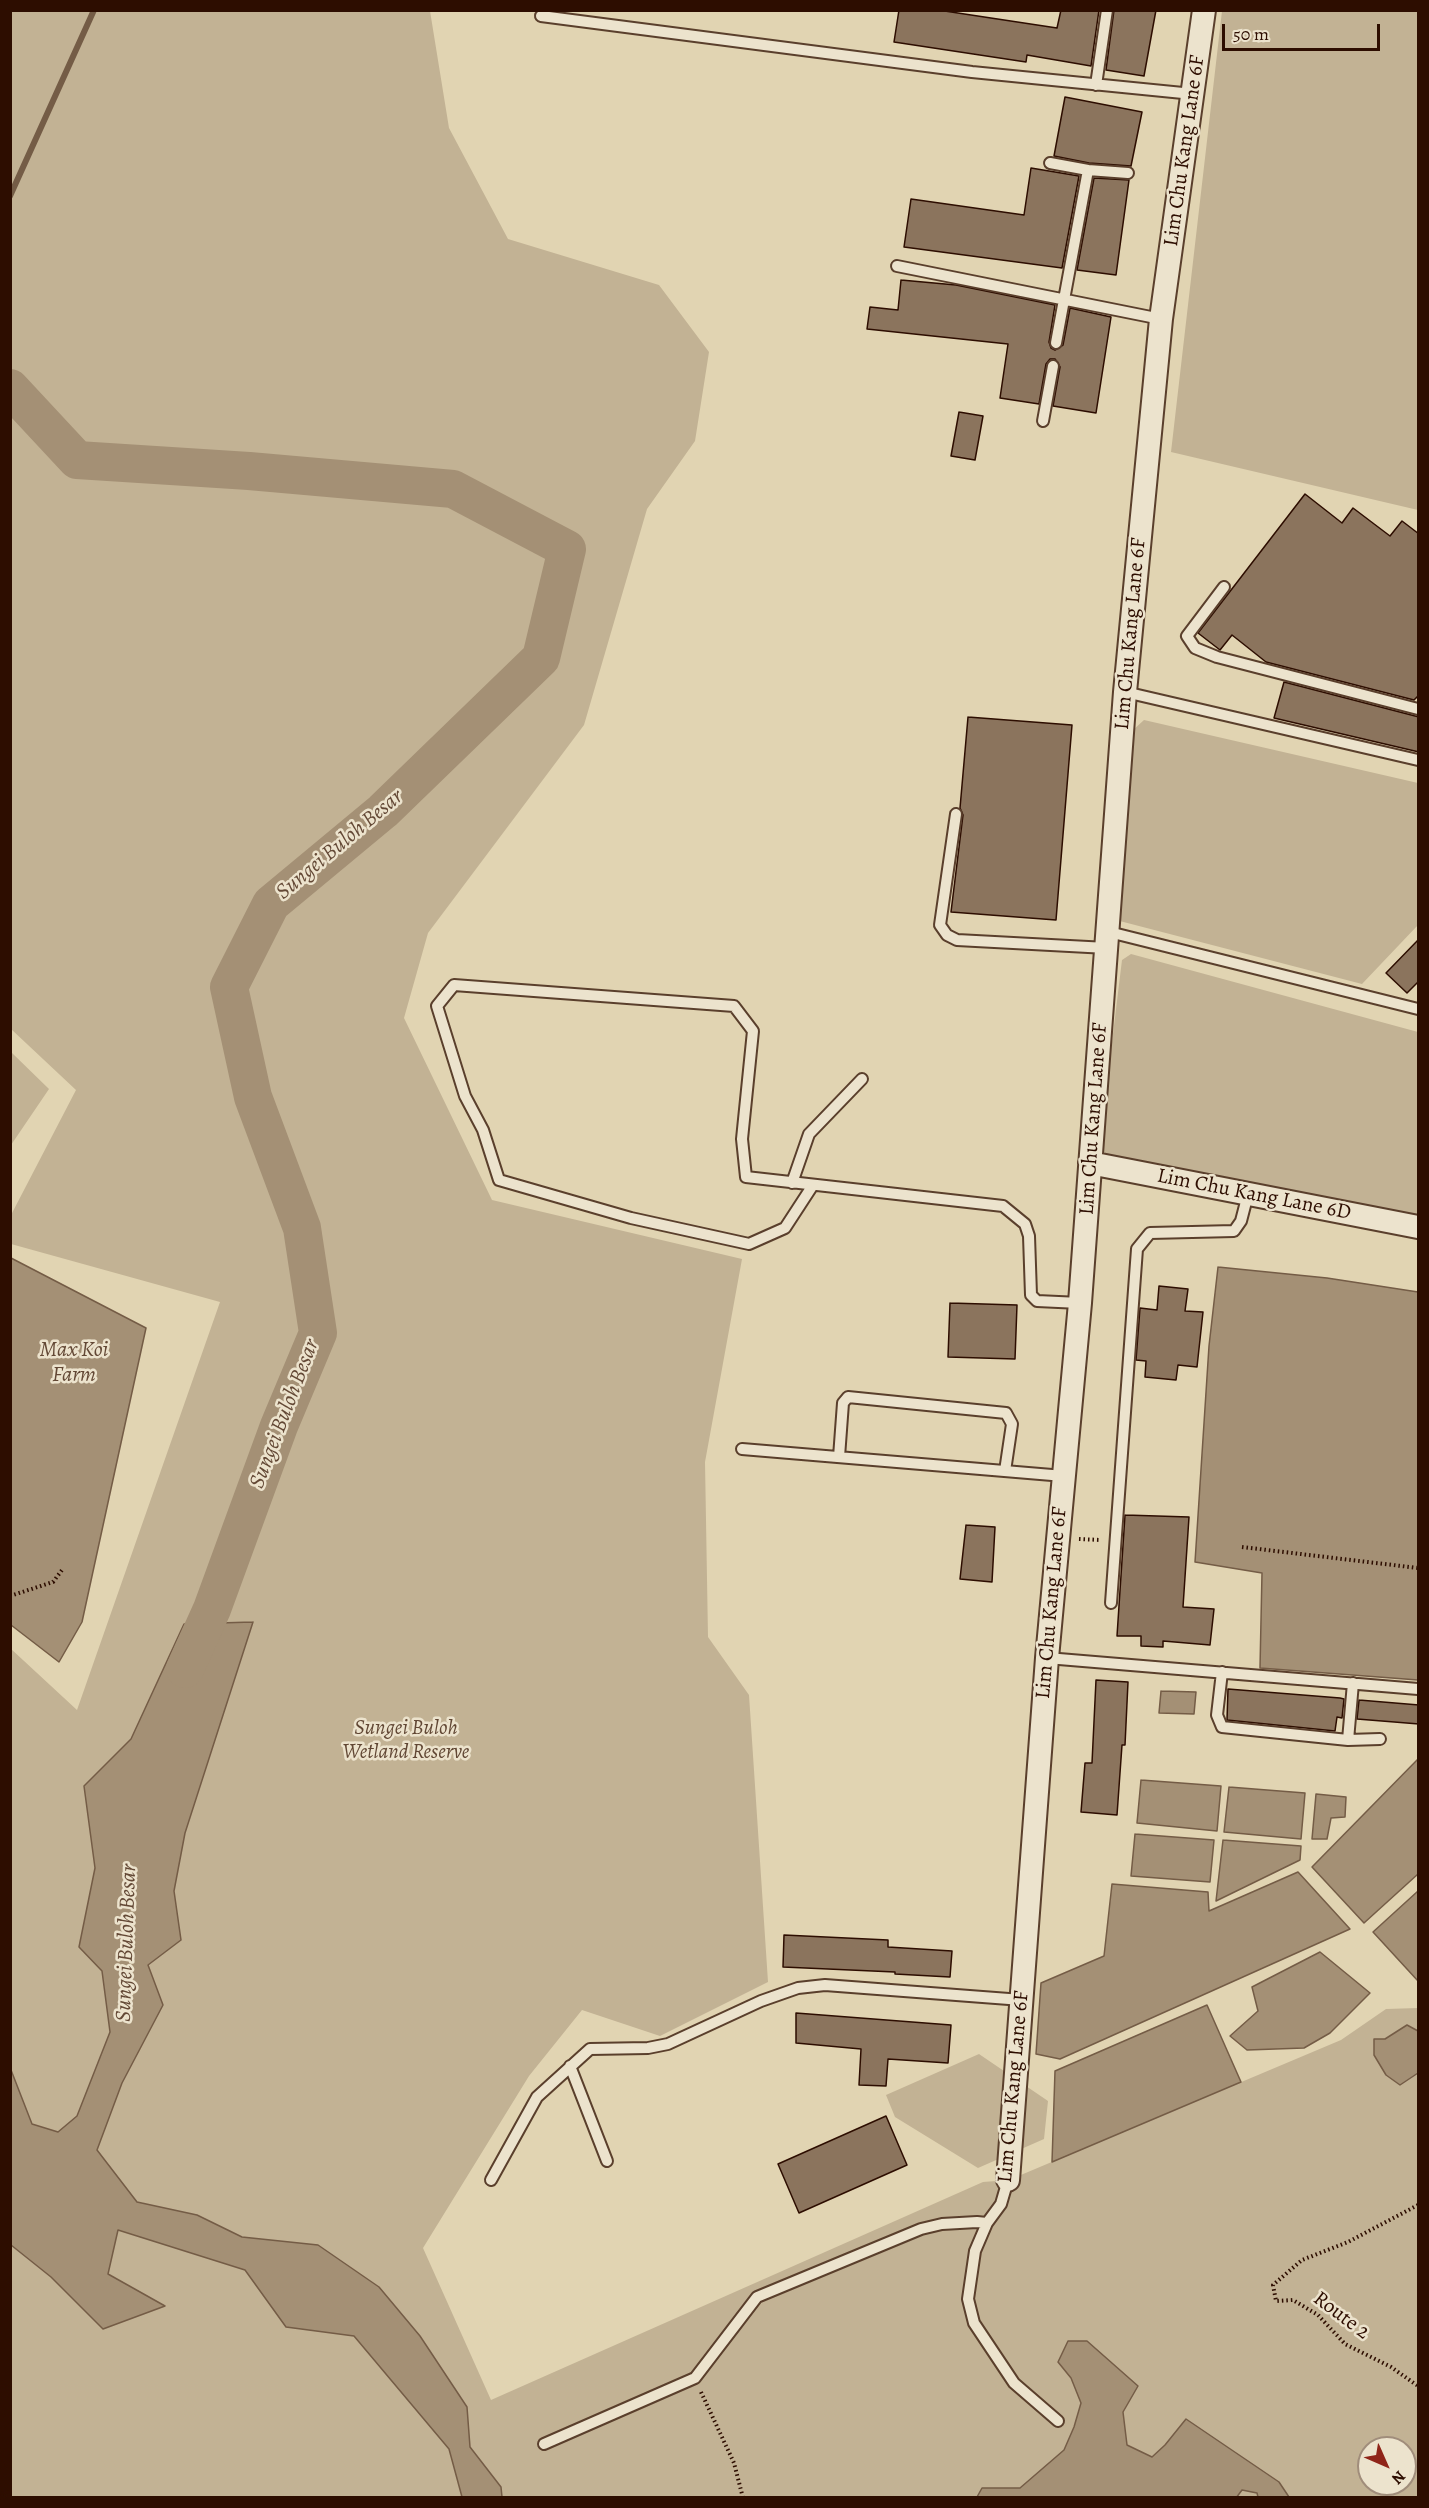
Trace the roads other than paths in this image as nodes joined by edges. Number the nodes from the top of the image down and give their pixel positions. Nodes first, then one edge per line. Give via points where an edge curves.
1 (1107, 10) edge
2 (1204, 10) edge
3 (541, 16) dead end
4 (1096, 85) junction
5 (1193, 94) junction
6 (1050, 163) dead end
7 (1088, 170) junction
8 (1128, 173) dead end
9 (897, 266) dead end
10 (1065, 299) junction
11 (1161, 319) junction
12 (1056, 343) dead end
13 (1053, 366) dead end
14 (1043, 421) dead end
15 (1224, 587) dead end
16 (1125, 692) junction
17 (1419, 709) edge
18 (1419, 759) edge
19 (956, 814) dead end
20 (1108, 940) junction
21 (1419, 1009) edge
22 (862, 1079) dead end
23 (1090, 1163) junction
24 (792, 1183) junction
25 (813, 1185) junction
26 (1248, 1194) junction
27 (1419, 1227) edge
28 (1080, 1303) junction
29 (742, 1449) dead end
30 (839, 1457) junction
31 (1005, 1471) junction
32 (1064, 1476) junction
33 (1111, 1603) dead end
34 (1047, 1658) junction
35 (1222, 1672) junction
36 (1353, 1683) junction
37 (1419, 1689) edge
38 (1380, 1739) dead end
39 (1348, 1740) junction
40 (1022, 2000) junction
41 (570, 2066) junction
42 (607, 2161) dead end
43 (491, 2180) dead end
44 (1008, 2180) joint
45 (987, 2223) junction
46 (1058, 2421) dead end
47 (544, 2444) dead end

1 - 4 lane
2 - 5 street, Lim Chu Kang Lane 6F
3 - 4 lane
4 - 5 lane
5 - 11 street, Lim Chu Kang Lane 6F
6 - 7 lane
7 - 8 lane
7 - 10 lane
9 - 10 lane
10 - 11 lane
10 - 12 lane
11 - 16 street, Lim Chu Kang Lane 6F
13 - 14 lane
15 - 17 lane via 1187,636 1195,648
16 - 18 lane
16 - 20 street, Lim Chu Kang Lane 6F
19 - 20 lane via 940,925 947,935 957,940
20 - 21 lane
20 - 23 street, Lim Chu Kang Lane 6F
22 - 24 lane via 809,1134
23 - 26 street, Lim Chu Kang Lane 6D
23 - 28 street, Lim Chu Kang Lane 6F
24 - 25 lane
24 - 25 lane via 746,1177 742,1139 753,1031 734,1006 454,985 437,1006 465,1096 483,1130 499,1180 631,1218 749,1244 785,1228
25 - 28 lane via 1003,1206 1025,1224 1029,1236 1032,1295 1037,1301
26 - 27 street, Lim Chu Kang Lane 6D
26 - 33 lane via 1241,1221 1234,1231 1150,1233 1137,1249
28 - 32 street, Lim Chu Kang Lane 6F
29 - 30 lane
30 - 31 lane
30 - 31 lane via 843,1403 848,1397 1006,1413 1012,1424
31 - 32 lane
32 - 34 street, Lim Chu Kang Lane 6F
34 - 35 lane
34 - 40 street, Lim Chu Kang Lane 6F
35 - 36 lane
35 - 39 lane via 1217,1715 1222,1727
36 - 37 lane
36 - 39 lane
38 - 39 lane
40 - 41 lane via 825,1985 798,1988 668,2044 590,2049
40 - 44 street, Lim Chu Kang Lane 6F
41 - 42 lane
41 - 43 lane via 537,2097
44 - 45 lane, Lim Chu Kang Lane 6F via 1002,2204
45 - 46 lane, Lim Chu Kang Lane 6F via 975,2251 968,2299 974,2323 1014,2383
45 - 47 lane via 942,2224 921,2229 757,2297 695,2378

